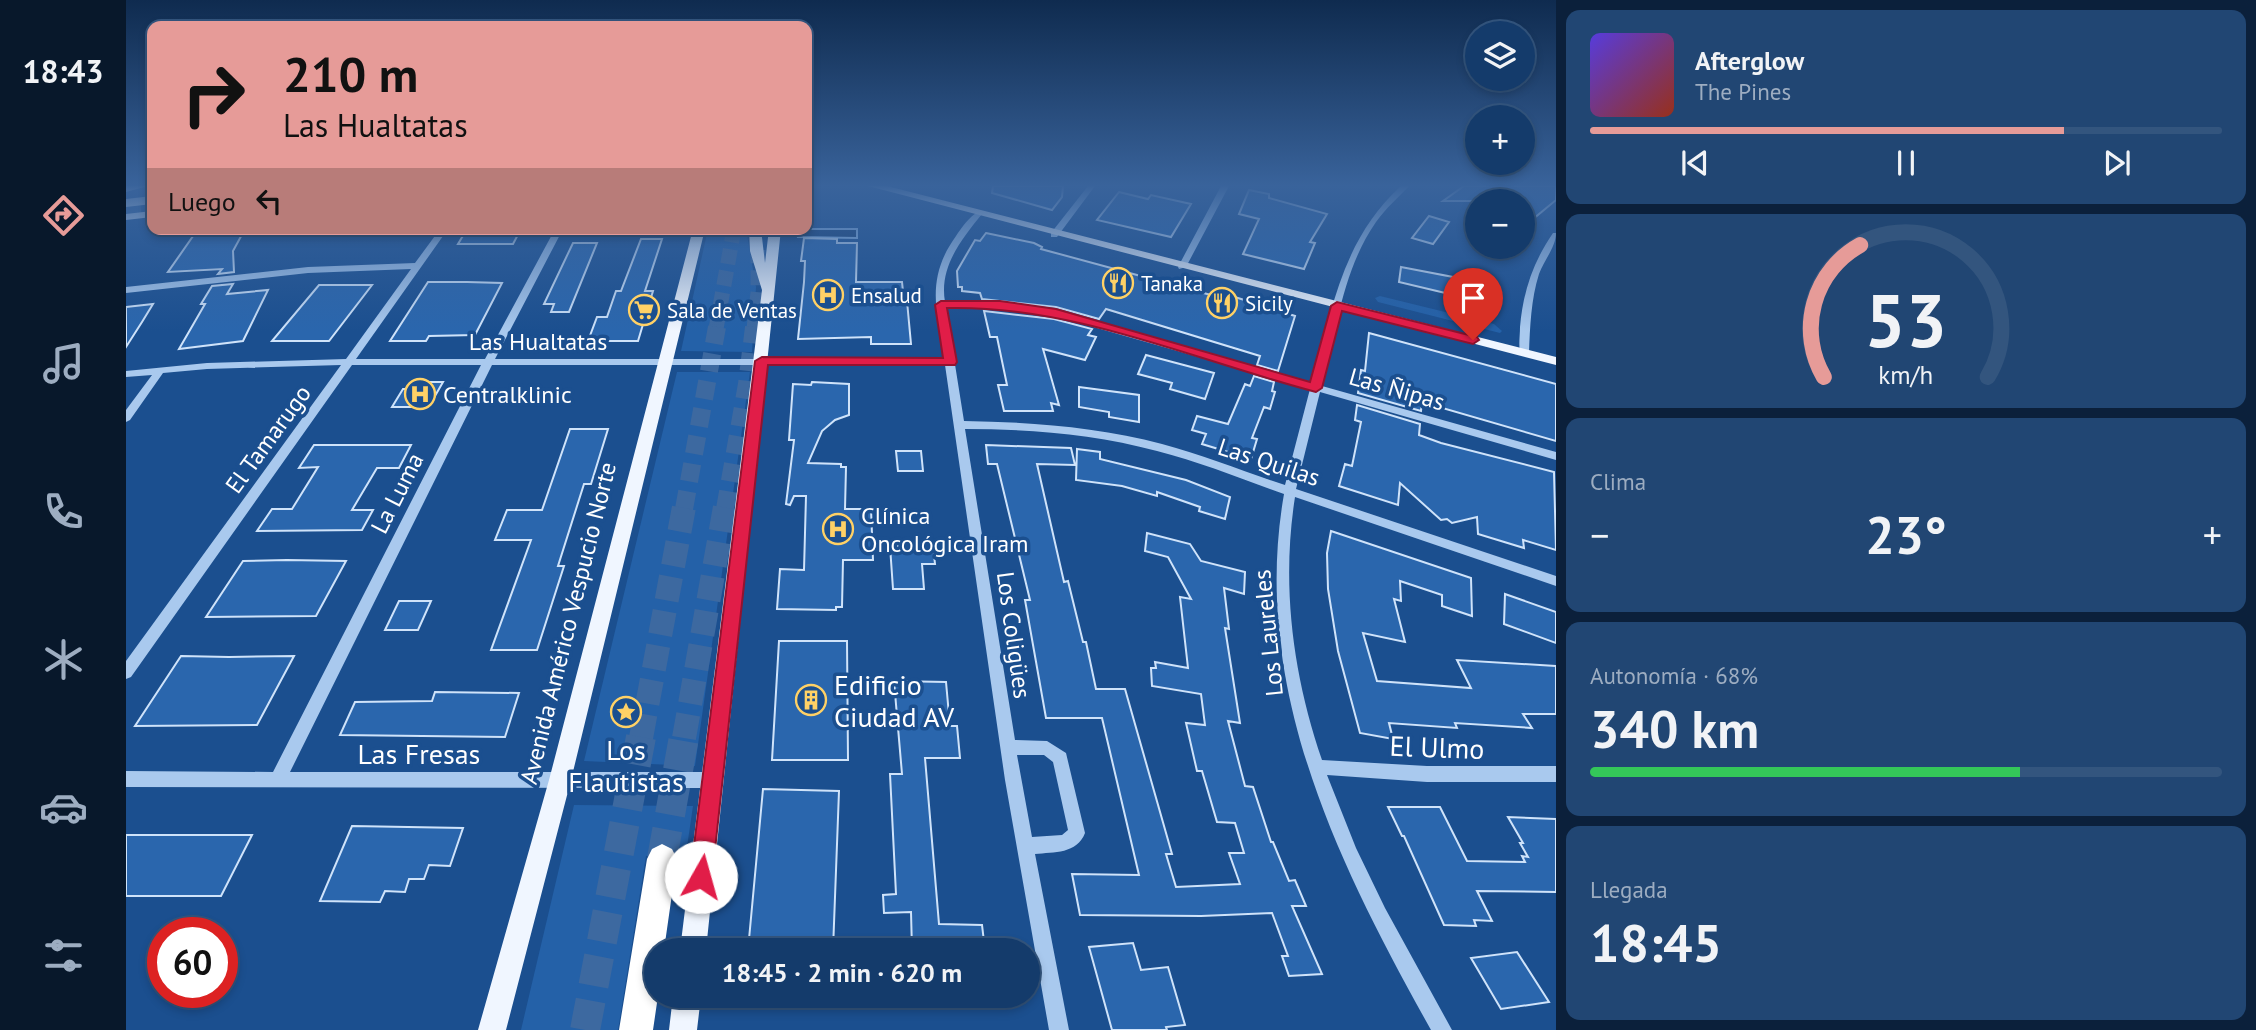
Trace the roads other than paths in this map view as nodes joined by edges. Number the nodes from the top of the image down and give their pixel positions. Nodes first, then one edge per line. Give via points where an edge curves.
1 (963, 234) edge
2 (1051, 234) edge
3 (1199, 234) edge
4 (1365, 234) edge
5 (440, 235) edge
6 (556, 235) edge
7 (697, 235) edge
8 (755, 235) edge
9 (774, 235) edge
10 (1054, 235) joint
11 (1556, 235) edge
12 (417, 266) junction
13 (1182, 267) junction
14 (126, 290) edge
15 (768, 298) junction
16 (941, 305) junction
17 (1337, 306) junction
18 (1524, 353) junction
19 (665, 361) junction
20 (762, 361) junction
21 (1556, 361) edge
22 (488, 362) junction
23 (950, 362) junction
24 (348, 363) junction
25 (160, 370) junction
26 (126, 374) edge
27 (1316, 388) junction
28 (126, 418) edge
29 (960, 425) junction
30 (1556, 456) edge
31 (1291, 491) junction
32 (1556, 581) edge
33 (126, 673) edge
34 (1008, 747) junction
35 (1317, 767) junction
36 (1556, 774) edge
37 (126, 779) edge
38 (278, 779) junction
39 (560, 780) junction
40 (712, 780) junction
41 (1024, 846) junction
42 (662, 859) tunnel mouth
43 (694, 938) edge
44 (686, 1008) edge
45 (492, 1030) edge
46 (636, 1030) edge
47 (683, 1030) edge
48 (1059, 1030) edge
49 (1442, 1030) edge

1 - 16 street, Los Coligües via 946,257
2 - 10 main road
3 - 13 street
4 - 17 street, Los Laureles via 1349,265
5 - 12 street, El Tamarugo
6 - 22 street, La Luma
7 - 19 main road, Avenida Américo Vespucio Norte
8 - 15 main road
9 - 15 main road
10 - 13 main road
11 - 18 street via 1535,271 1526,310
12 - 14 street via 308,270
12 - 24 street, El Tamarugo
13 - 17 main road
15 - 20 main road
16 - 23 street, Los Coligües
16 - 27 street, Las Ñipas via 1000,305 1056,313
17 - 18 main road
17 - 27 street, Los Laureles
18 - 21 main road
19 - 20 street, Las Hualtatas
19 - 22 street, Las Hualtatas
19 - 39 main road, Avenida Américo Vespucio Norte
20 - 23 street, Las Hualtatas
20 - 40 main road
22 - 24 street, Las Hualtatas
22 - 38 street, La Luma
23 - 29 street, Los Coligües
24 - 25 street, Las Hualtatas
24 - 33 street, El Tamarugo
25 - 26 street, Las Hualtatas
25 - 28 street
27 - 30 street, Las Ñipas
27 - 31 street, Los Laureles
29 - 31 street, Las Quilas via 1052,428 1126,439
29 - 34 street, Los Coligües
31 - 32 street, Las Quilas
31 - 35 street, Los Laureles via 1282,577 1286,626 1300,713
34 - 41 street, Los Coligües
34 - 41 street via 1047,748 1060,758 1077,833 1065,843
35 - 36 street, El Ulmo via 1427,774
35 - 49 street, Los Laureles via 1360,877
37 - 38 street, Las Fresas
38 - 39 street, Las Fresas
39 - 40 street, Las Fresas
39 - 45 main road, Avenida Américo Vespucio Norte
40 - 43 main road
41 - 48 street, Los Coligües
42 - 46 highway
44 - 47 main road

